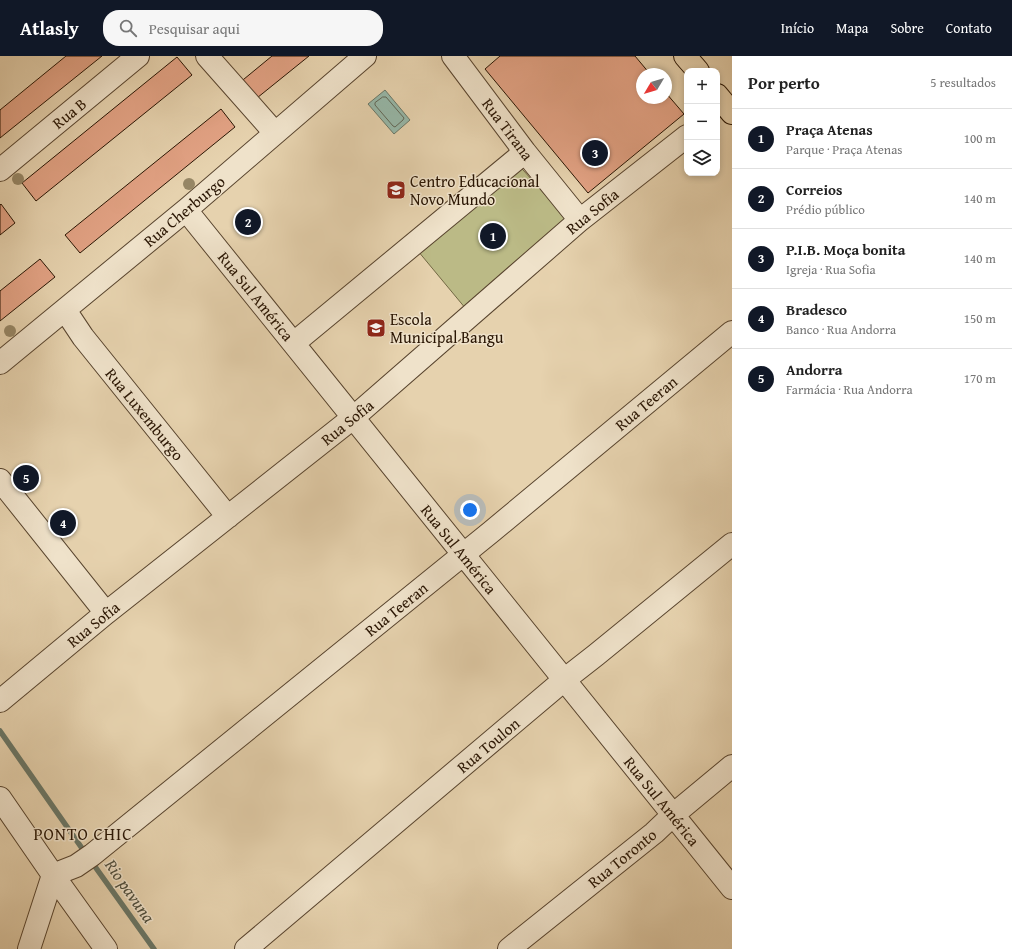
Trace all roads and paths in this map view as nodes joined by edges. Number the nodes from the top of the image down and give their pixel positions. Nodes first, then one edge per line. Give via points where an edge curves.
1 (138, 56) edge
2 (207, 56) edge
3 (365, 56) edge
4 (453, 56) edge
5 (685, 56) edge
6 (695, 68) edge
7 (275, 133) junction
8 (684, 138) edge
9 (525, 152) junction
10 (0, 170) edge
11 (186, 210) junction
12 (580, 220) junction
13 (65, 310) junction
14 (732, 332) edge
15 (294, 343) junction
16 (0, 363) edge
17 (354, 417) junction
18 (0, 480) edge
19 (228, 517) junction
20 (732, 544) edge
21 (463, 554) junction
22 (106, 613) junction
23 (564, 680) junction
24 (0, 700) edge
25 (732, 766) edge
26 (0, 798) edge
27 (673, 815) junction
28 (53, 875) junction
29 (732, 888) edge
30 (29, 949) edge
31 (106, 949) edge
32 (246, 949) edge
33 (509, 949) edge

1 - 10 street, Rua B
2 - 7 street
3 - 7 street, Rua Cherburgo
4 - 9 street, Rua Tirana
5 - 6 main road
7 - 11 street, Rua Cherburgo
8 - 12 street, Rua Sofia
9 - 12 street, Rua Tirana
9 - 15 street
11 - 13 street, Rua Cherburgo
11 - 15 street, Rua Sul América
12 - 17 street, Rua Sofia
13 - 16 street, Rua Cherburgo
13 - 19 street, Rua Luxemburgo via 83,337
14 - 21 street, Rua Teeran
15 - 17 street, Rua Sul América
17 - 19 street, Rua Sofia
17 - 21 street, Rua Sul América
18 - 22 street
19 - 22 street, Rua Sofia
20 - 23 street, Rua Toulon
21 - 23 street, Rua Sul América
21 - 28 street, Rua Teeran via 92,855 76,866
22 - 24 street, Rua Sofia
23 - 27 street, Rua Sul América
23 - 32 street, Rua Toulon
25 - 27 street, Rua Toronto
26 - 28 street
27 - 29 street, Rua Sul América
27 - 33 street, Rua Toronto
28 - 30 street
28 - 31 street

